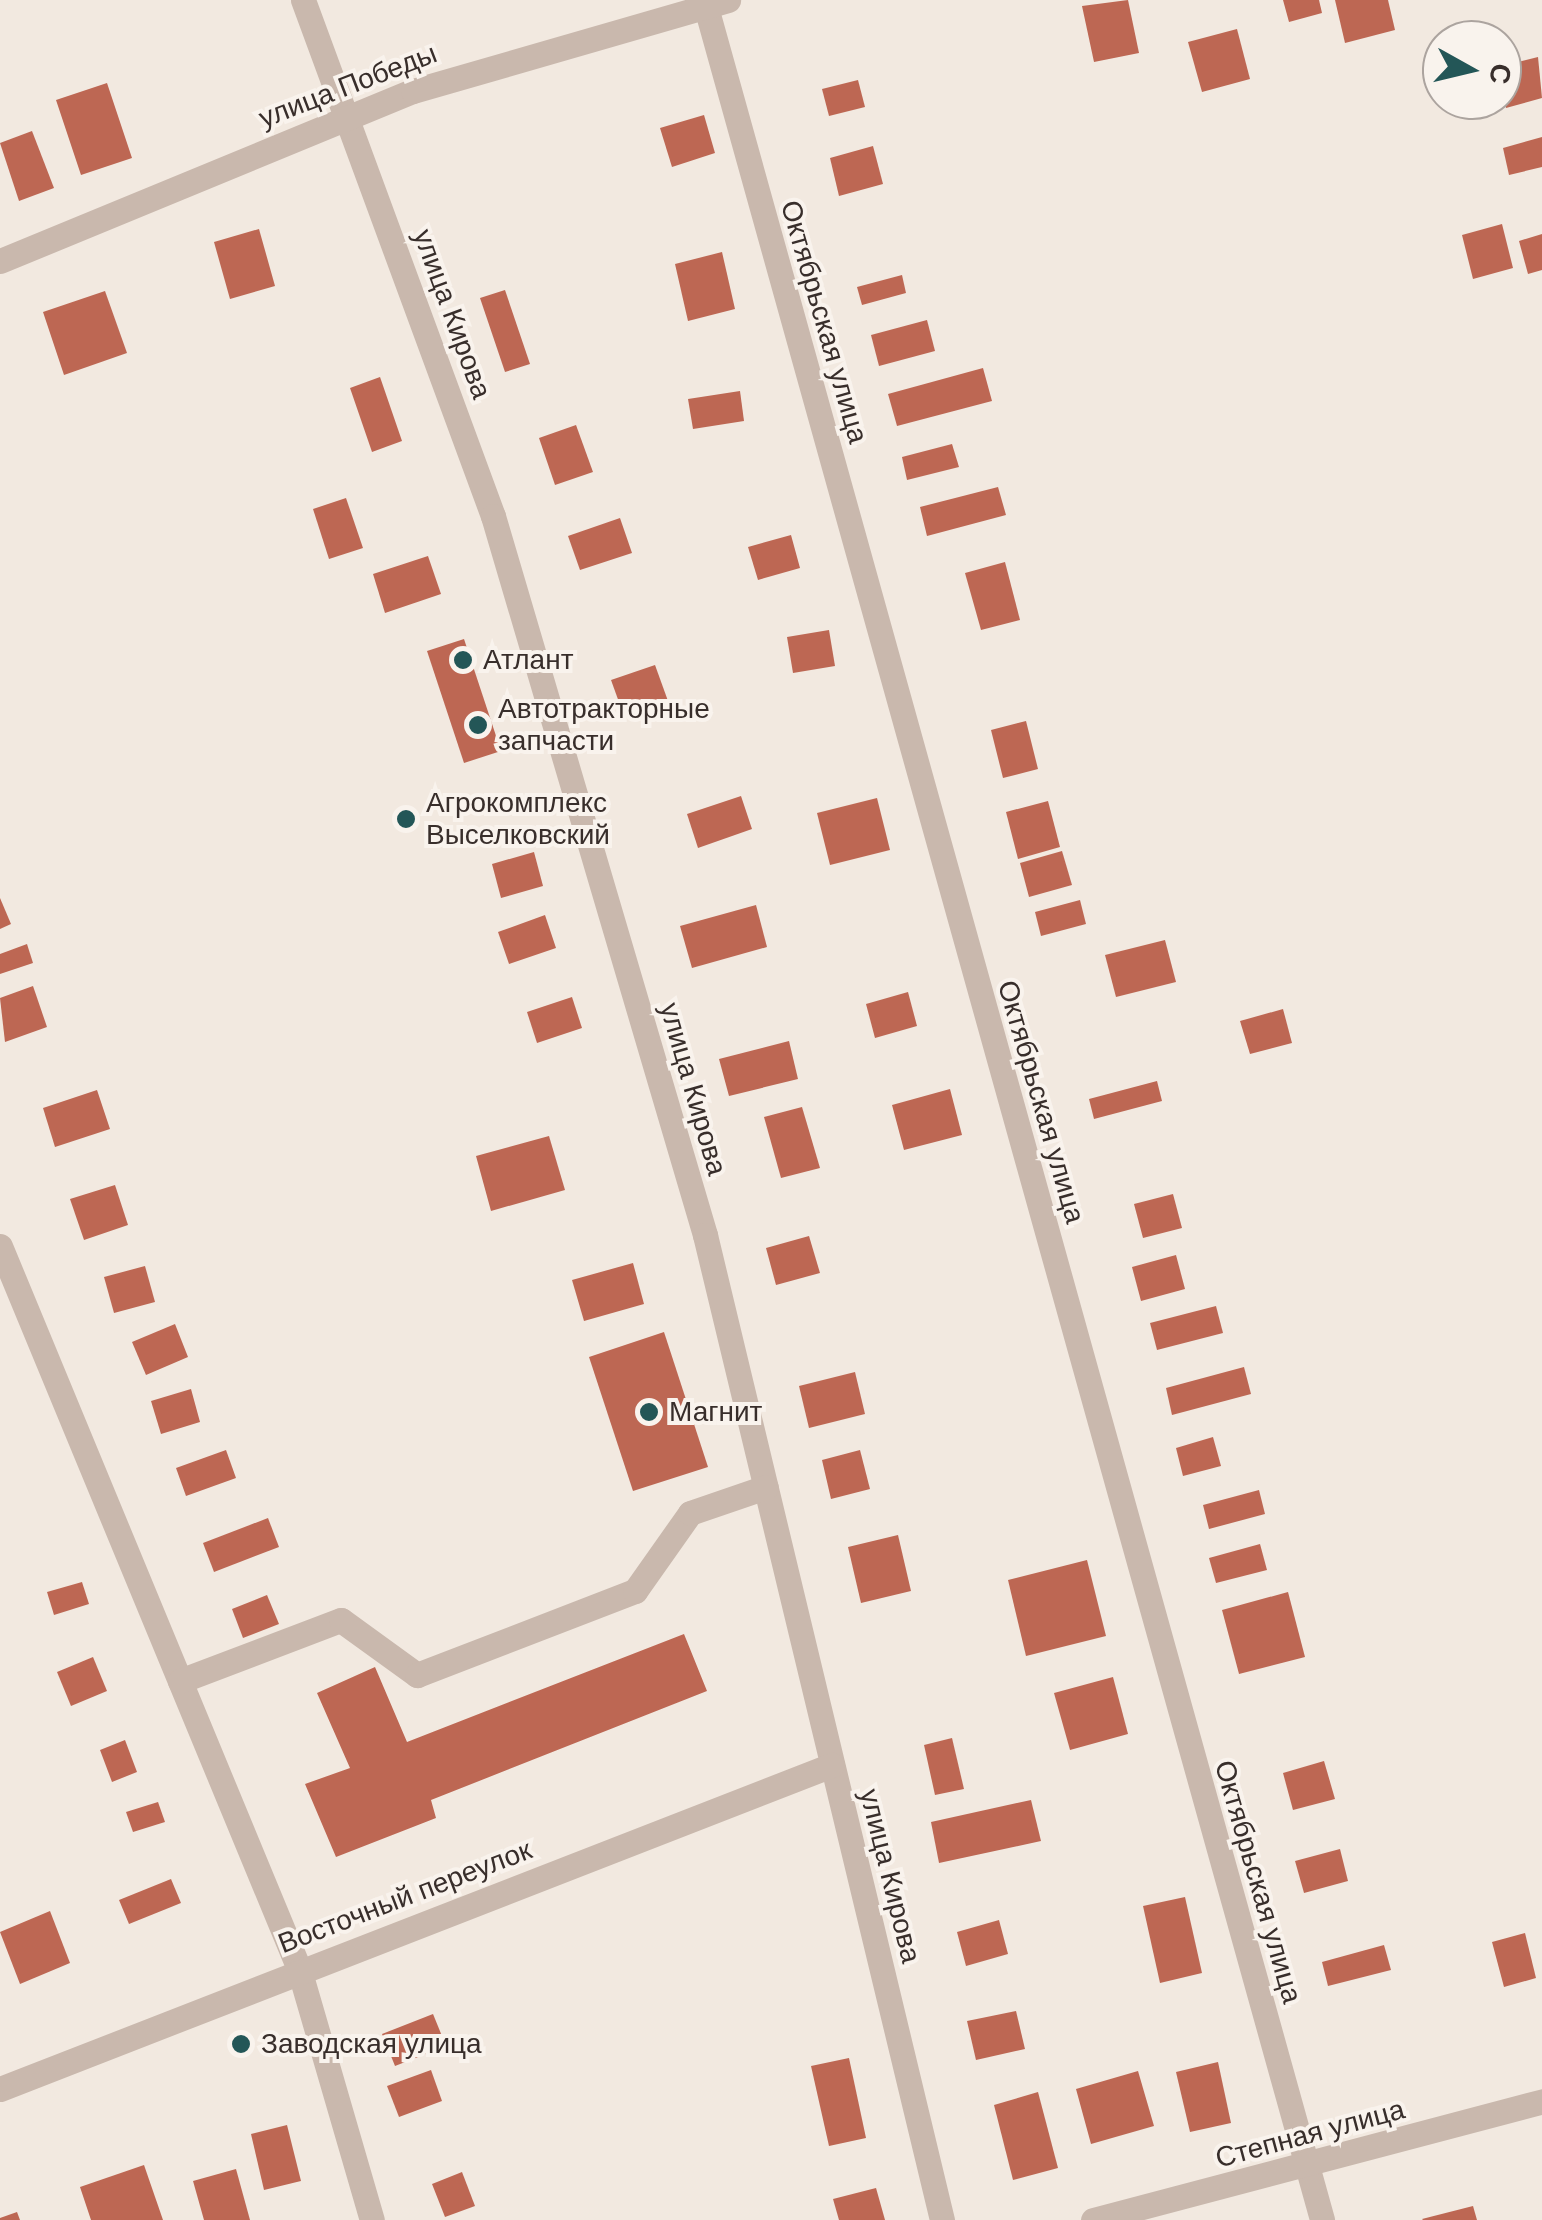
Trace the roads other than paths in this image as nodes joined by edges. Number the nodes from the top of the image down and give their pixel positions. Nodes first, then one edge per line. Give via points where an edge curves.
1 (302, 0) edge
2 (712, 2) edge
3 (346, 115) junction
4 (0, 261) edge
5 (0, 1246) edge
6 (766, 1487) junction
7 (180, 1681) junction
8 (832, 1765) junction
9 (298, 1969) junction
10 (0, 2089) edge
11 (1542, 2101) edge
12 (1307, 2168) junction
13 (372, 2220) edge
14 (942, 2220) edge
15 (1092, 2220) edge
16 (1322, 2220) edge

1 - 3 street, улица Кирова
2 - 3 street, улица Победы
2 - 12 street, Октябрьская улица
3 - 4 street, улица Победы
3 - 6 street, улица Кирова via 492,516 705,1235
5 - 7 street
6 - 7 street via 690,1513 634,1590 417,1675 341,1620
6 - 8 street, улица Кирова
7 - 9 street
8 - 9 street, Восточный переулок
8 - 14 street, улица Кирова
9 - 10 street, Восточный переулок
9 - 13 street
11 - 12 street, Степная улица
12 - 15 street, Степная улица
12 - 16 street, Октябрьская улица

